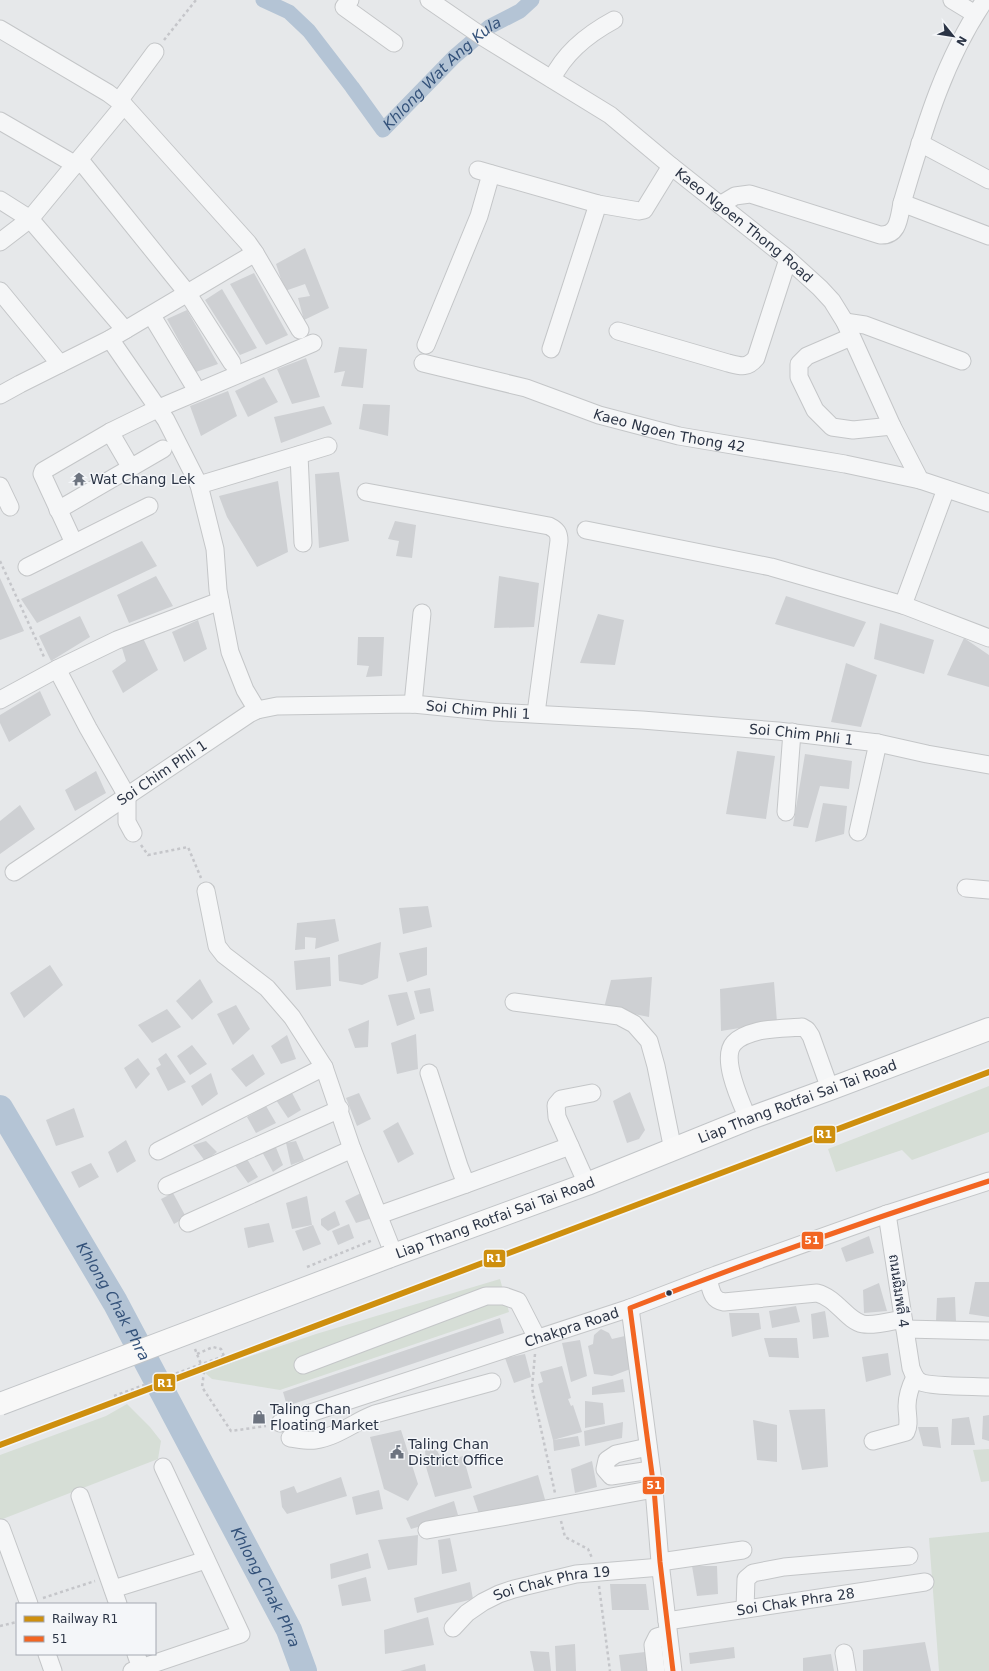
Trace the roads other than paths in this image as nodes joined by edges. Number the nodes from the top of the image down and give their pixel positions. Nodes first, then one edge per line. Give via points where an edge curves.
1 (350, 0) edge
2 (429, 0) edge
3 (952, 0) edge
4 (981, 6) edge
5 (614, 20) dead end
6 (0, 29) edge
7 (394, 43) dead end
8 (155, 52) road end
9 (552, 79) junction
10 (122, 103) junction
11 (0, 121) edge
12 (920, 143) junction
13 (78, 162) junction
14 (671, 166) junction
15 (989, 180) edge
16 (0, 200) edge
17 (902, 203) junction
18 (598, 204) junction
19 (720, 205) junction
20 (0, 214) edge
21 (28, 221) junction
22 (989, 236) edge
23 (0, 242) edge
24 (256, 253) junction
25 (788, 259) junction
26 (0, 291) edge
27 (188, 294) junction
28 (152, 316) junction
29 (125, 330) junction
30 (300, 330) dead end
31 (848, 330) junction
32 (618, 331) dead end
33 (110, 339) junction
34 (313, 343) dead end
35 (426, 345) dead end
36 (551, 349) dead end
37 (962, 360) dead end
38 (232, 363) dead end
39 (423, 363) dead end
40 (60, 364) junction
41 (193, 384) dead end
42 (0, 395) edge
43 (159, 408) junction
44 (892, 426) junction
45 (110, 432) junction
46 (328, 446) dead end
47 (163, 449) dead end
48 (299, 455) junction
49 (131, 468) junction
50 (920, 480) junction
51 (199, 485) junction
52 (0, 486) edge
53 (946, 489) junction
54 (366, 492) dead end
55 (989, 503) edge
56 (149, 506) dead end
57 (10, 507) dead end
58 (58, 510) junction
59 (586, 530) dead end
60 (303, 543) dead end
61 (74, 544) junction
62 (28, 567) dead end
63 (220, 601) junction
64 (902, 606) junction
65 (422, 613) dead end
66 (989, 638) edge
67 (54, 671) junction
68 (0, 700) edge
69 (413, 704) junction
70 (257, 710) junction
71 (536, 713) junction
72 (792, 732) junction
73 (878, 743) junction
74 (989, 765) edge
75 (127, 796) junction
76 (786, 812) dead end
77 (858, 832) dead end
78 (133, 833) road end
79 (14, 872) dead end
80 (966, 888) dead end
81 (989, 890) edge
82 (206, 891) road end
83 (514, 1002) dead end
84 (989, 1029) edge
85 (324, 1067) junction
86 (430, 1073) dead end
87 (830, 1090) junction
88 (592, 1093) dead end
89 (340, 1109) junction
90 (748, 1119) junction
91 (570, 1146) junction
92 (352, 1149) junction
93 (672, 1150) junction
94 (158, 1151) dead end
95 (989, 1181) edge
96 (466, 1184) junction
97 (586, 1184) junction
98 (167, 1186) dead end
99 (379, 1214) junction
100 (887, 1214) junction
101 (188, 1223) dead end
102 (391, 1256) junction
103 (708, 1278) junction
104 (630, 1308) junction
105 (904, 1324) junction
106 (989, 1331) edge
107 (536, 1338) junction
108 (304, 1365) dead end
109 (913, 1372) junction
110 (492, 1382) dead end
111 (989, 1387) edge
112 (0, 1404) edge
113 (280, 1423) dead end
114 (290, 1438) dead end
115 (873, 1441) dead end
116 (648, 1447) junction
117 (163, 1467) dead end
118 (651, 1470) junction
119 (654, 1489) junction
120 (80, 1496) dead end
121 (1, 1528) dead end
122 (427, 1530) dead end
123 (743, 1550) dead end
124 (909, 1556) dead end
125 (206, 1560) junction
126 (660, 1564) junction
127 (925, 1582) dead end
128 (113, 1590) edge
129 (29, 1603) edge
130 (745, 1609) junction
131 (668, 1627) junction
132 (453, 1628) dead end
133 (844, 1653) dead end
134 (47, 1655) edge
135 (136, 1664) edge
136 (53, 1671) edge
137 (656, 1671) edge
138 (672, 1671) edge
139 (846, 1671) edge

1 - 7 street via 344,7
2 - 9 street, Kaeo Ngoen Thong Road
3 - 4 street
4 - 12 street via 946,71
5 - 9 street via 577,44
6 - 10 street
8 - 10 street
9 - 14 street, Kaeo Ngoen Thong Road via 610,115
10 - 13 street
10 - 24 street
11 - 13 street
12 - 15 street
12 - 17 street
13 - 21 street
13 - 27 street
14 - 18 street via 644,210
14 - 19 street, Kaeo Ngoen Thong Road
16 - 21 street
17 - 19 street via 898,224 886,235 750,194 735,196
17 - 22 street
18 - 35 street via 484,172 479,216
18 - 36 street
19 - 25 street, Kaeo Ngoen Thong Road
20 - 21 street
21 - 23 street
21 - 29 street
24 - 27 street
24 - 30 street
25 - 31 street, Kaeo Ngoen Thong Road via 832,301
25 - 32 street via 756,358 752,363 743,366 728,363
26 - 40 street
27 - 28 street
27 - 38 street
28 - 29 street
28 - 41 street
29 - 33 street
31 - 37 street via 864,325
31 - 44 street, Kaeo Ngoen Thong Road
31 - 44 street via 807,356 799,364 799,377 815,410 832,427 853,430
33 - 40 street
33 - 43 street
34 - 43 street
39 - 50 street, Kaeo Ngoen Thong 42 via 526,388 599,415 679,436 845,464
40 - 42 street
43 - 45 street
43 - 51 street
44 - 50 street, Kaeo Ngoen Thong Road
45 - 49 street
45 - 58 street via 43,471 42,474
46 - 48 street
47 - 49 street
48 - 51 street
48 - 60 street
49 - 58 street
50 - 53 street
51 - 63 street via 215,549
52 - 57 street
53 - 55 street
53 - 64 street
54 - 71 street via 549,526 556,530 559,541
56 - 61 street
58 - 61 street
59 - 64 street via 771,567
61 - 62 street
63 - 67 street via 117,640
63 - 70 street via 230,652 245,690
64 - 66 street
65 - 69 street
67 - 68 street
67 - 75 street
69 - 70 street, Soi Chim Phli 1 via 277,706
69 - 71 street, Soi Chim Phli 1 via 494,712
70 - 75 street, Soi Chim Phli 1
71 - 72 street, Soi Chim Phli 1
72 - 73 street, Soi Chim Phli 1
72 - 76 street
73 - 74 street, Soi Chim Phli 1
73 - 77 street
75 - 78 street via 126,822
75 - 79 street, Soi Chim Phli 1
80 - 81 street
82 - 85 street via 217,946 224,955 267,988 292,1017
83 - 93 street via 619,1016 634,1024 649,1041
84 - 87 main road, Liap Thang Rotfai Sai Tai Road
85 - 89 street
85 - 94 street
86 - 96 street via 458,1166
87 - 90 main road, Liap Thang Rotfai Sai Tai Road
87 - 90 street via 811,1036 802,1027 759,1031 739,1038 730,1051 730,1066
88 - 91 street via 561,1099 556,1105 557,1117
89 - 92 street
89 - 98 street
90 - 93 main road, Liap Thang Rotfai Sai Tai Road
91 - 96 street
91 - 97 street
92 - 99 street
92 - 101 street
93 - 97 main road, Liap Thang Rotfai Sai Tai Road
95 - 100 street
96 - 99 street
97 - 102 main road, Liap Thang Rotfai Sai Tai Road
99 - 102 street
100 - 103 street
100 - 105 street, ถนนฉิมพลี 4
102 - 112 main road, Liap Thang Rotfai Sai Tai Road, bridge
103 - 104 street
103 - 105 street via 712,1296 718,1301 818,1293 826,1295 856,1322
104 - 107 street, Chakpra Road
104 - 116 street, Chakpra Road
105 - 106 street
105 - 109 street, ถนนฉิมพลี 4
107 - 108 street via 518,1301 504,1296 486,1296
107 - 113 street, Chakpra Road
109 - 111 street via 919,1382
109 - 115 street via 908,1394 909,1425 906,1432
110 - 114 street via 375,1414 330,1437 314,1440
116 - 118 street, Chakpra Road
116 - 118 street via 616,1454 607,1460 606,1469 612,1476
117 - 125 street
118 - 119 street, Chakpra Road
119 - 122 street
119 - 126 street, Chakpra Road
120 - 128 street
121 - 129 street
123 - 126 street, Soi Chak Phra 19
124 - 130 street via 784,1567 753,1573 746,1579
125 - 128 street
125 - 135 street via 241,1634
126 - 131 street, Chakpra Road
126 - 132 street, Soi Chak Phra 19 via 576,1574 499,1594 467,1613
127 - 130 street, Soi Chak Phra 28
130 - 131 street, Soi Chak Phra 28
131 - 137 street via 657,1637 653,1645
131 - 138 street, Chakpra Road
133 - 139 street
134 - 136 street

